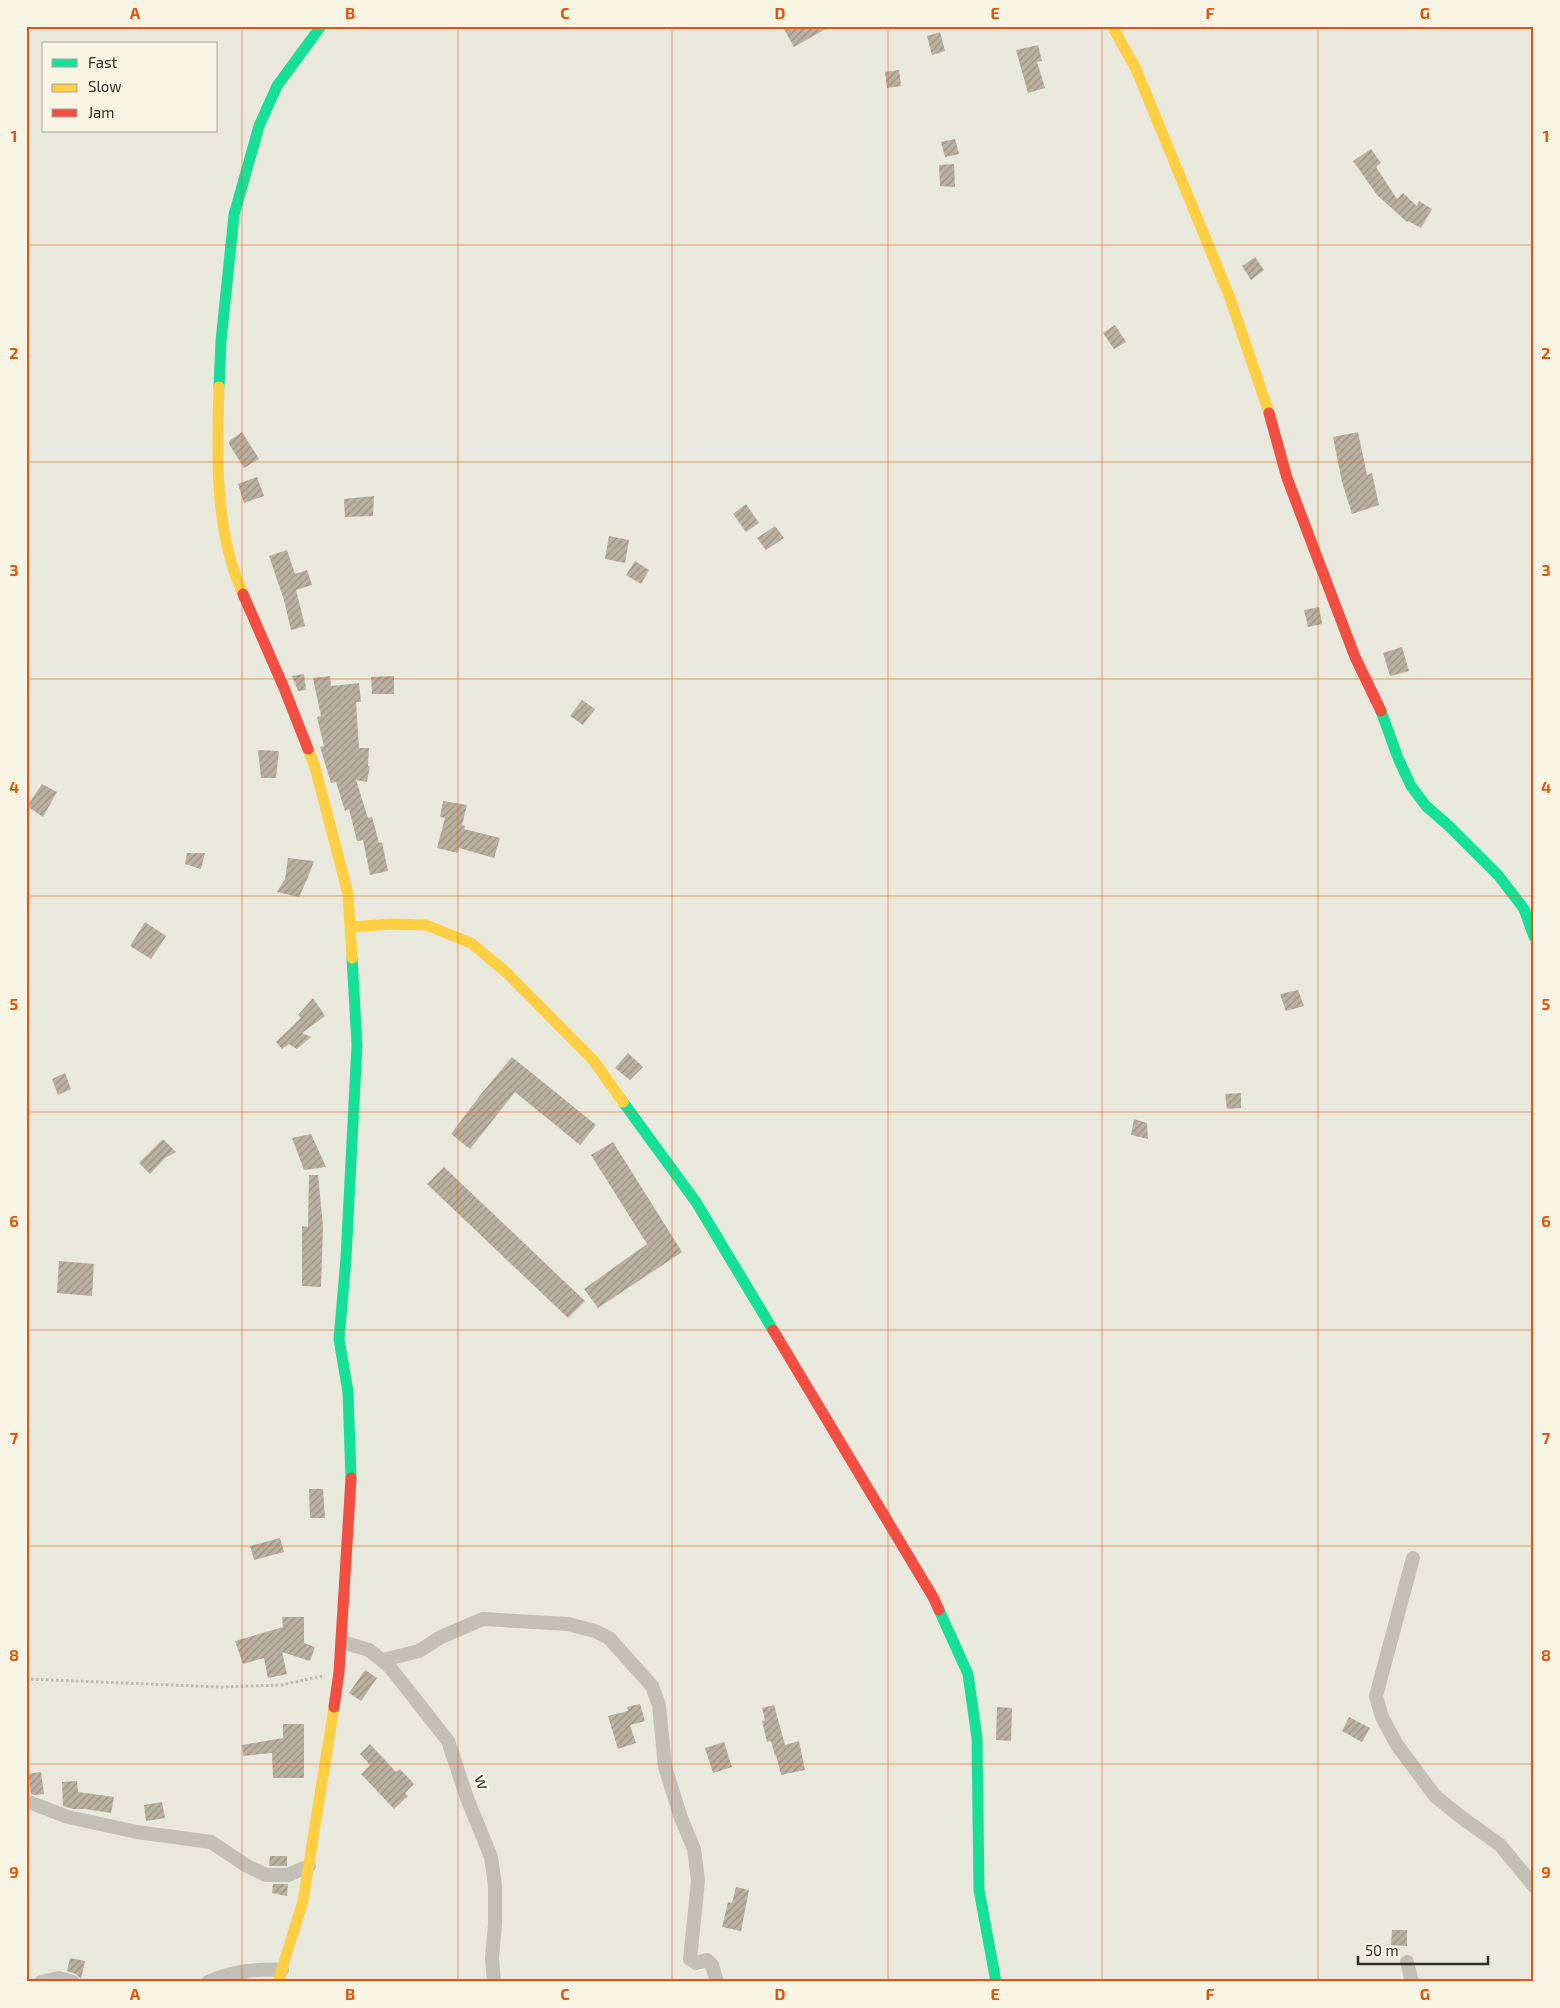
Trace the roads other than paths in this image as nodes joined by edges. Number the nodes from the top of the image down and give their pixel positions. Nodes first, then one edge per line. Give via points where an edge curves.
1 (321, 26) edge
2 (1112, 26) edge
3 (351, 927) junction
4 (1534, 937) edge
5 (1413, 1558) dead end
6 (342, 1642) junction
7 (382, 1660) junction
8 (26, 1801) edge
9 (309, 1866) junction
10 (1534, 1886) edge
11 (1407, 1962) dead end
12 (280, 1976) edge
13 (41, 1982) edge
14 (73, 1982) edge
15 (208, 1982) edge
16 (494, 1982) edge
17 (717, 1982) edge
18 (996, 1982) edge
19 (1412, 1982) edge

1 - 3 street via 277,86 259,126 234,215 221,340 216,449 222,520 233,572 315,767 348,894
2 - 4 street via 1136,69 1230,298 1270,416 1287,478 1355,657 1378,704 1398,758 1411,786 1426,806 1498,875 1524,909
3 - 6 street via 357,1045 339,1339 348,1392 351,1477
3 - 18 street via 426,925 471,943 507,973 594,1061 706,1218 933,1597 968,1674 978,1738 979,1890
5 - 10 street via 1376,1696 1382,1717 1396,1746 1435,1796 1500,1845
6 - 7 street, w via 370,1650
6 - 9 street
7 - 16 street, w via 410,1690 448,1741 491,1857 495,1885
7 - 17 street via 419,1651 441,1637 483,1619 568,1624 610,1638 652,1686 659,1705 665,1767 694,1850 698,1881 690,1959 696,1963 708,1960
8 - 9 street via 68,1816 137,1832 211,1842 266,1875 288,1875
9 - 12 street via 304,1901
11 - 19 street
12 - 15 street via 264,1968
13 - 14 street via 59,1978

